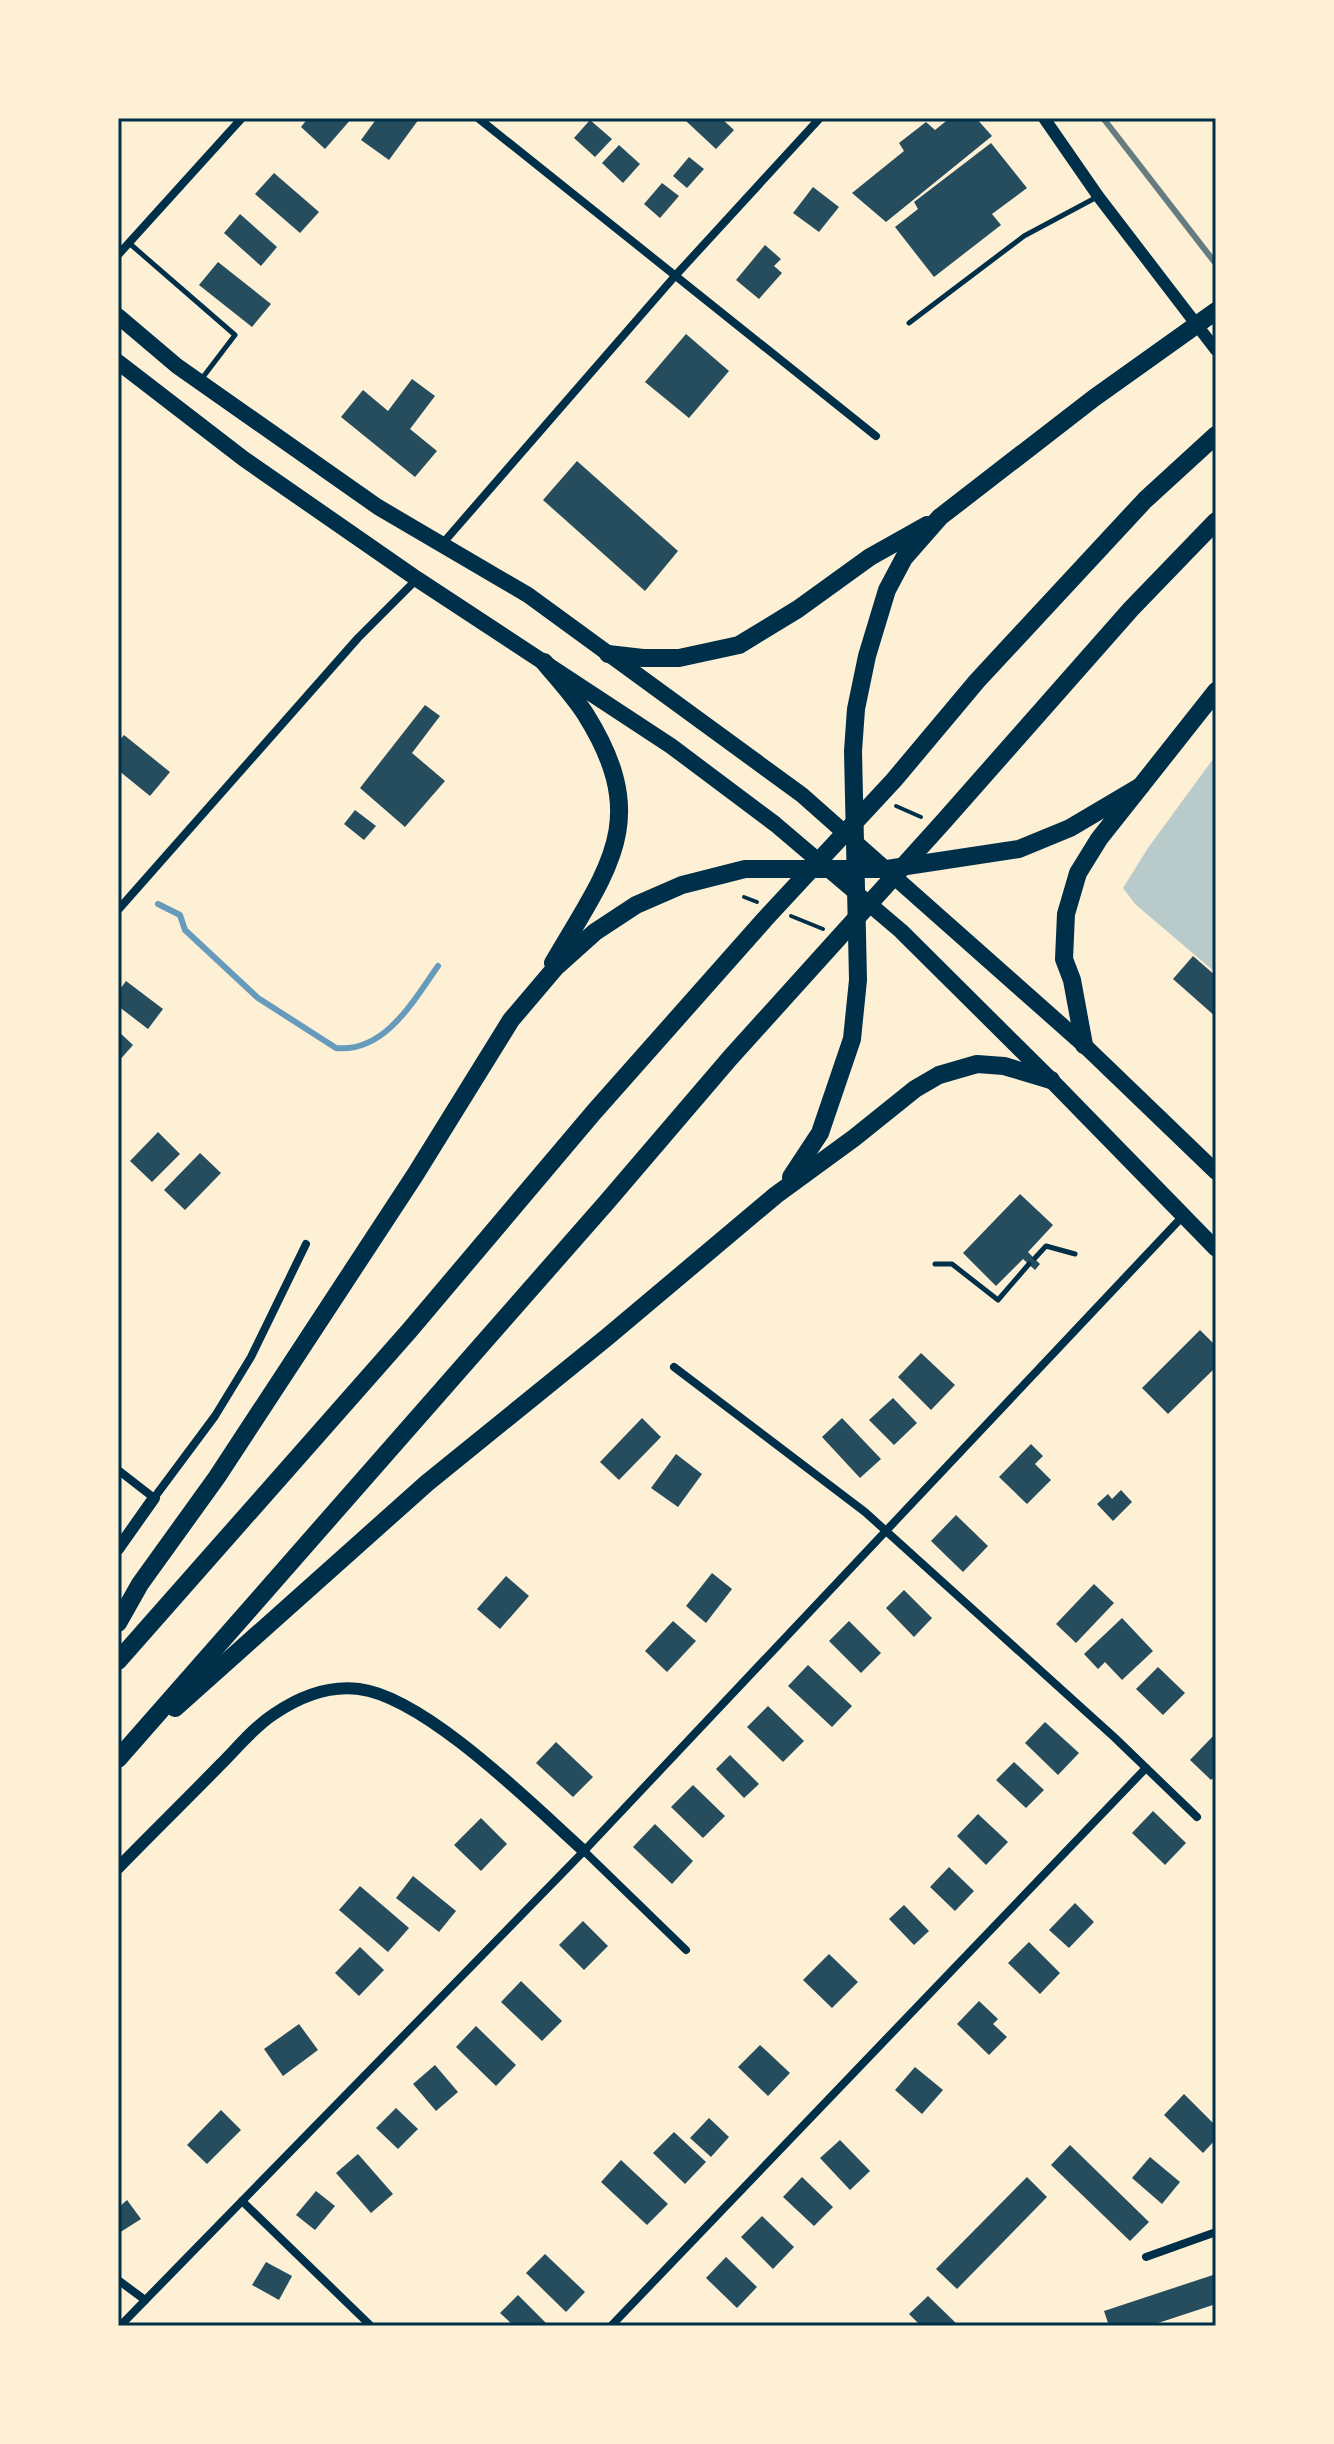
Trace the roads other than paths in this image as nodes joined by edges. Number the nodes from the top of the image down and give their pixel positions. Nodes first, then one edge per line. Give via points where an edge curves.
1 (242, 118) edge
2 (478, 118) edge
3 (820, 118) edge
4 (1044, 118) edge
5 (1098, 196) junction
6 (129, 243) junction
7 (118, 255) edge
8 (675, 276) junction
9 (1216, 311) edge
10 (118, 316) edge
11 (909, 323) dead end
12 (1216, 350) edge
13 (118, 362) edge
14 (199, 381) junction
15 (1216, 435) edge
16 (876, 436) dead end
17 (940, 517) junction
18 (1216, 521) edge
19 (443, 543) junction
20 (417, 579) junction
21 (608, 654) junction
22 (544, 662) junction
23 (1216, 691) edge
24 (1141, 786) junction
25 (856, 843) junction
26 (887, 869) junction
27 (831, 871) junction
28 (857, 871) junction
29 (857, 895) junction
30 (118, 910) edge
31 (539, 986) junction
32 (1084, 1045) junction
33 (1051, 1080) junction
34 (1216, 1172) edge
35 (776, 1195) junction
36 (1184, 1215) junction
37 (306, 1244) dead end
38 (1216, 1249) edge
39 (1075, 1254) dead end
40 (1035, 1258) dead end
41 (935, 1264) dead end
42 (1029, 1264) dead end
43 (674, 1367) dead end
44 (118, 1470) edge
45 (154, 1498) junction
46 (887, 1531) junction
47 (118, 1549) edge
48 (118, 1623) edge
49 (118, 1661) edge
50 (118, 1759) edge
51 (1146, 1768) junction
52 (1197, 1817) dead end
53 (584, 1851) junction
54 (118, 1868) edge
55 (686, 1950) dead end
56 (242, 2201) junction
57 (1216, 2232) edge
58 (1146, 2257) dead end
59 (118, 2280) edge
60 (145, 2300) junction
61 (120, 2326) edge
62 (371, 2326) edge
63 (611, 2326) edge

1 - 6 street
2 - 8 street
3 - 8 street
4 - 5 street
5 - 11 lane via 1024,236
5 - 12 street
6 - 7 street
6 - 14 lane via 235,335
8 - 16 street
8 - 19 street
9 - 17 highway
10 - 14 highway
13 - 20 highway via 220,442
14 - 19 highway via 378,507
15 - 49 highway via 1145,500 977,681
17 - 21 highway via 739,645 679,658
17 - 25 highway via 904,558 881,606 867,656 853,751
18 - 50 highway via 730,1058
19 - 21 highway via 528,595
20 - 22 highway
20 - 30 street via 358,638
21 - 25 highway via 802,795
22 - 27 highway via 671,746
22 - 31 highway via 585,712 607,752 621,811 600,881
23 - 24 highway
24 - 26 highway via 1070,828 1019,849
24 - 32 highway via 1078,873 1066,914 1064,959
25 - 26 highway
25 - 28 highway
26 - 28 highway
26 - 32 highway
27 - 28 highway
27 - 29 highway
27 - 31 highway via 745,869 682,885 636,905 595,932
28 - 29 highway
29 - 33 highway via 901,931
29 - 35 highway via 852,1039 831,1109 811,1149
31 - 48 highway via 511,1020 415,1175
32 - 34 highway
33 - 35 highway via 977,1064 939,1075
33 - 36 highway
35 - 50 highway via 427,1483
36 - 38 highway
36 - 46 street
37 - 45 street via 251,1357
39 - 40 lane via 1046,1246
41 - 42 lane via 952,1264 998,1300
43 - 46 street
44 - 45 street
45 - 47 street
46 - 51 street
46 - 53 street
51 - 52 street
51 - 63 street
53 - 54 street via 468,1749 408,1706 384,1694 332,1689 297,1699 261,1724
53 - 55 street
53 - 56 street
56 - 60 street
56 - 62 street
57 - 58 street
59 - 60 street
60 - 61 street

